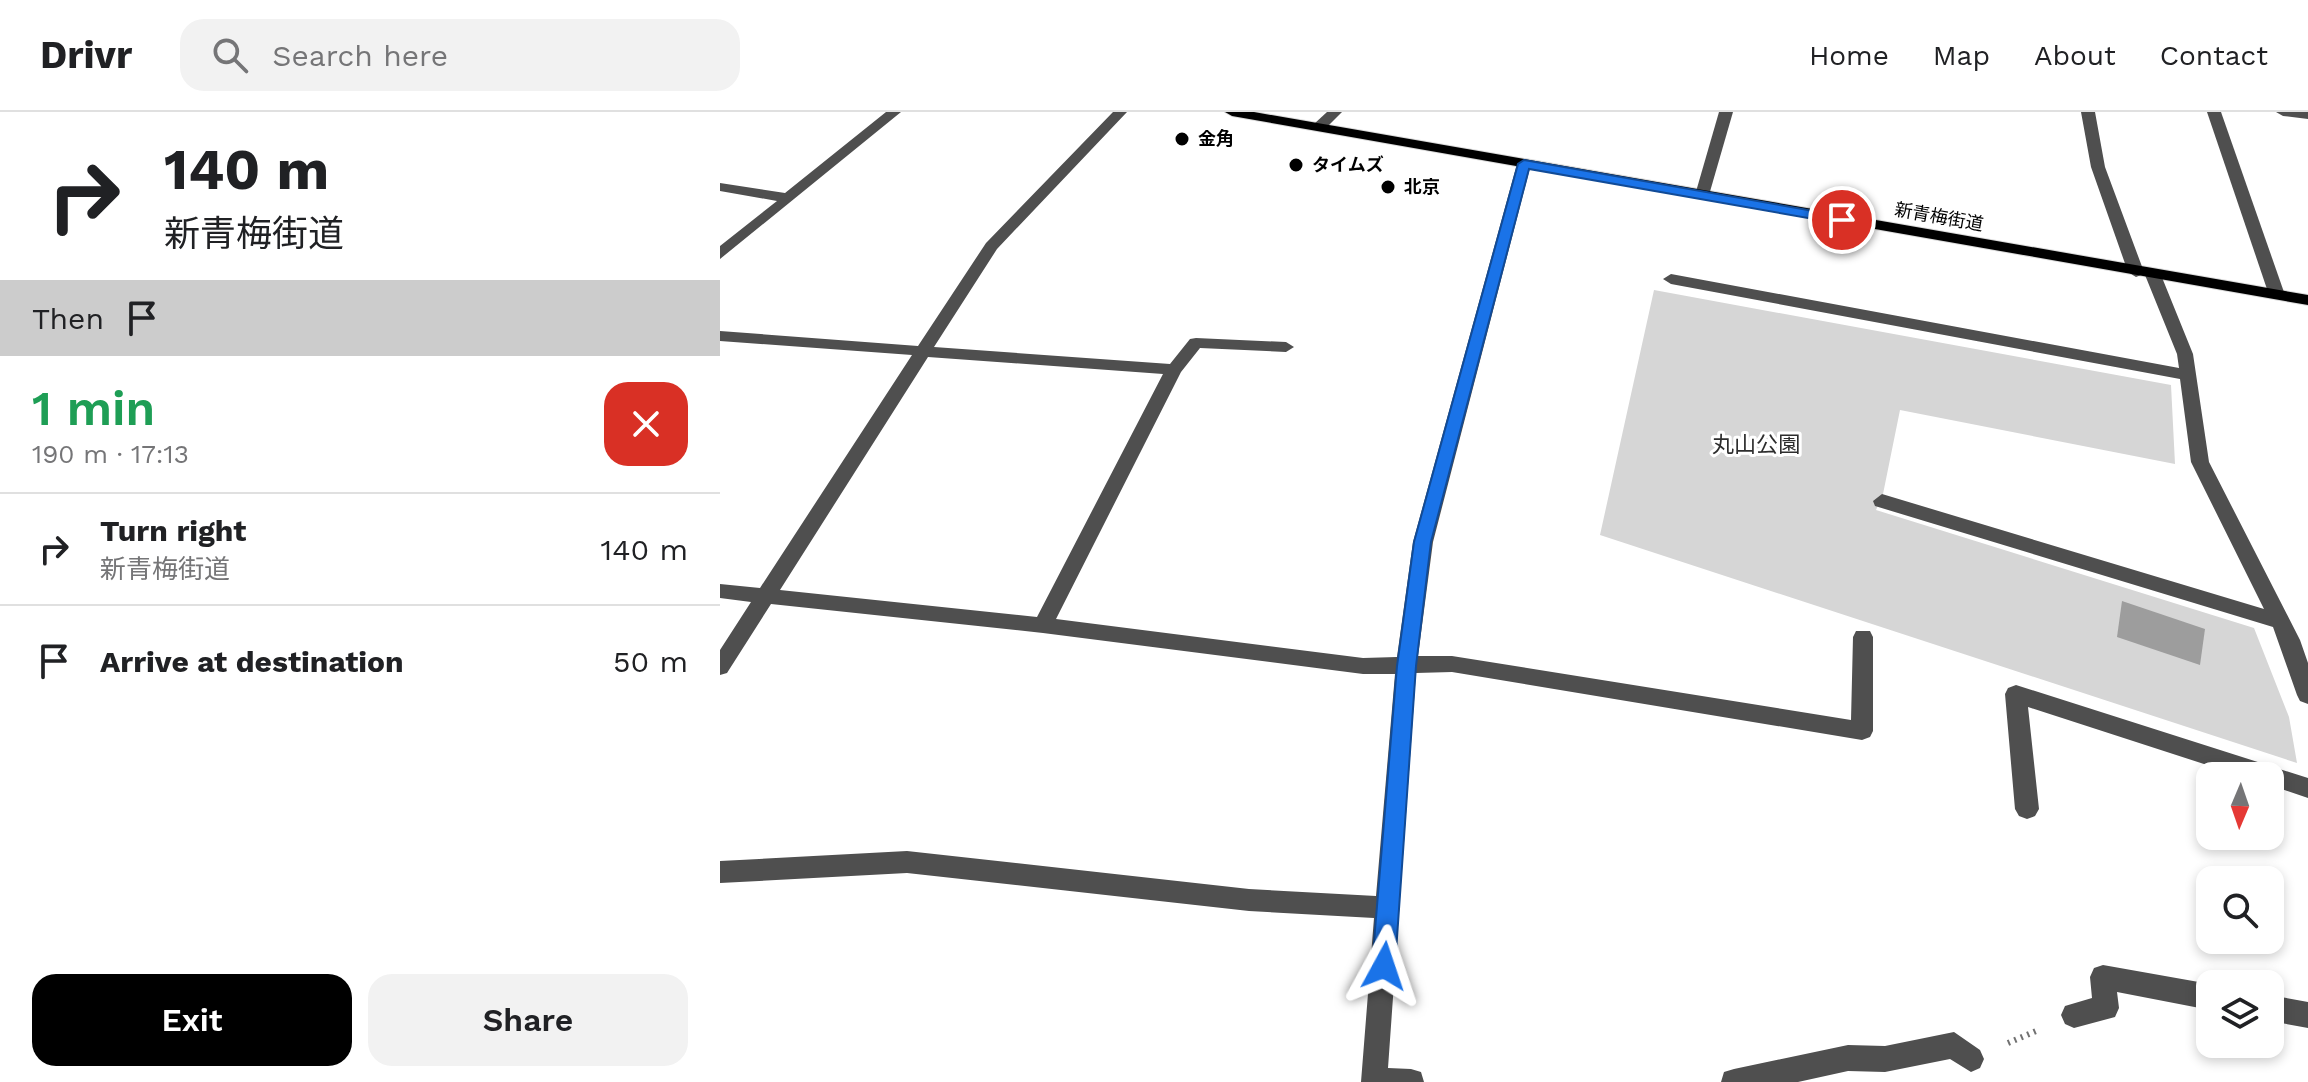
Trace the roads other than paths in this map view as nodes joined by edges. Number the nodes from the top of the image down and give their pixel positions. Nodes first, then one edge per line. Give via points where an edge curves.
1 (894, 112) edge
2 (1120, 112) edge
3 (1232, 112) edge
4 (1335, 112) edge
5 (1726, 112) edge
6 (2088, 112) edge
7 (2214, 112) edge
8 (2283, 112) edge
9 (2308, 115) edge
10 (1319, 127) junction
11 (1524, 164) junction
12 (720, 187) edge
13 (1702, 195) junction
14 (787, 198) junction
15 (720, 254) edge
16 (2145, 273) junction
17 (1671, 279) dead end
18 (2277, 295) junction
19 (2308, 300) edge
20 (720, 336) edge
21 (1286, 347) dead end
22 (923, 352) junction
23 (1174, 370) junction
24 (2188, 375) junction
25 (1882, 501) dead end
26 (720, 591) edge
27 (768, 597) junction
28 (2279, 621) junction
29 (1043, 625) junction
30 (1863, 637) dead end
31 (1406, 666) junction
32 (720, 667) edge
33 (2308, 695) edge
34 (2308, 788) edge
35 (2027, 809) dead end
36 (720, 872) edge
37 (1388, 908) junction
38 (2196, 994) edge
39 (2284, 1011) edge
40 (2074, 1015) road end
41 (2308, 1015) edge
42 (1971, 1059) road end
43 (1374, 1082) edge
44 (1411, 1082) edge
45 (1734, 1082) edge

1 - 14 street
2 - 22 street via 991,246
3 - 10 main road, 新青梅街道
4 - 10 street
5 - 13 street
6 - 16 street via 2098,167
7 - 18 street
8 - 9 street
10 - 11 main road, 新青梅街道
11 - 13 main road, 新青梅街道
11 - 31 street via 1423,542
12 - 14 street
13 - 16 main road, 新青梅街道
14 - 15 street
16 - 18 main road, 新青梅街道
16 - 24 street via 2185,354
17 - 24 street
18 - 19 main road, 新青梅街道
20 - 22 street
21 - 23 street via 1196,343
22 - 23 street
22 - 27 street
23 - 29 street
24 - 28 street via 2200,462
25 - 28 street
26 - 27 street
27 - 29 street
27 - 32 street
28 - 33 street
29 - 31 street via 1363,666
30 - 31 street via 1862,731 1452,664
31 - 37 street
34 - 35 street via 2016,694
36 - 37 street via 907,862 1249,900
37 - 43 street
38 - 40 street via 2103,977 2106,1008
39 - 41 street
42 - 45 street via 1954,1045 1885,1059 1848,1058
43 - 44 street

